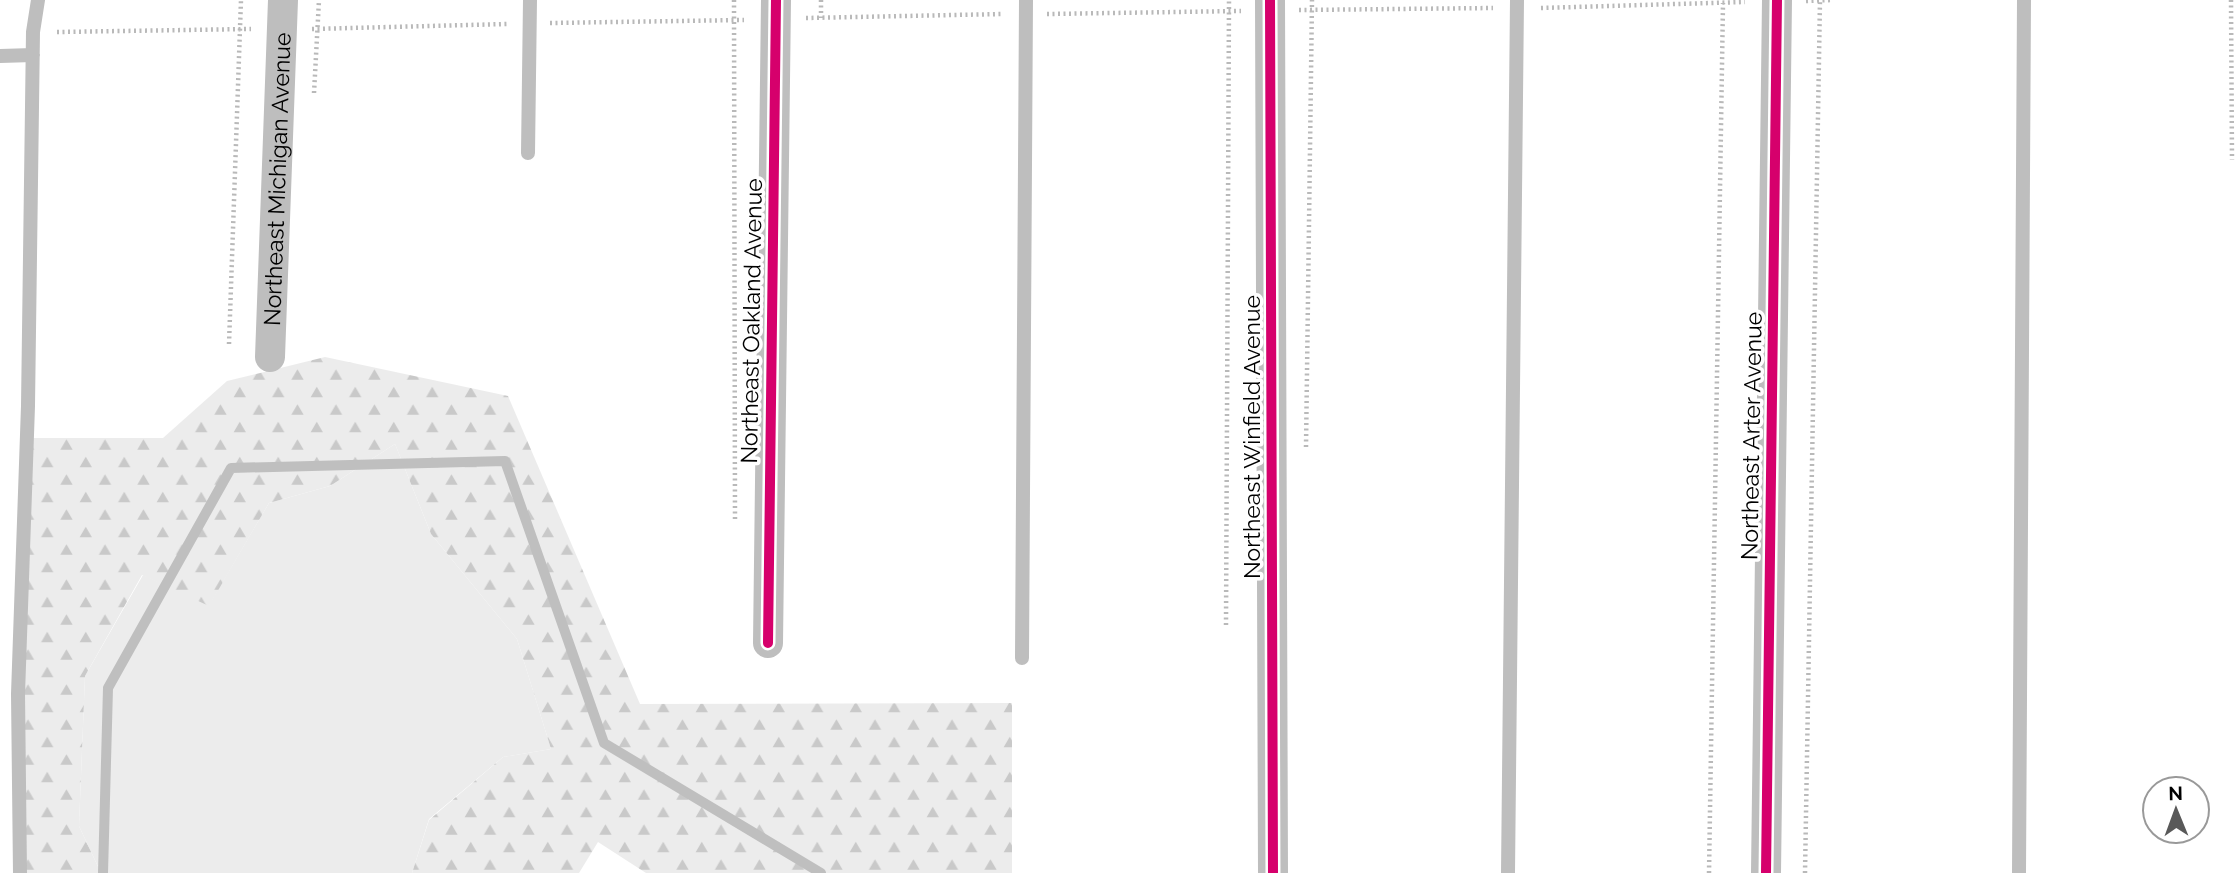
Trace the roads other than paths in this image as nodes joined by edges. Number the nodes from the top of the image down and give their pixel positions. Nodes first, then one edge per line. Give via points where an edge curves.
1 (38, 0) edge
2 (530, 0) edge
3 (2024, 0) edge
4 (1777, 1) edge
5 (1518, 4) edge
6 (1270, 5) edge
7 (1026, 7) edge
8 (776, 9) edge
9 (283, 14) edge
10 (0, 55) edge
11 (33, 55) junction
12 (527, 153) dead end
13 (270, 357) dead end
14 (768, 643) dead end
15 (1022, 658) dead end
16 (20, 873) edge
17 (1273, 873) edge
18 (1508, 873) edge
19 (1766, 873) edge
20 (2020, 873) edge

1 - 11 lane
2 - 12 lane
3 - 20 lane
4 - 19 street, Northeast Arter Avenue
5 - 18 lane
6 - 17 street, Northeast Winfield Avenue
7 - 15 lane
8 - 14 street, Northeast Oakland Avenue
9 - 13 street, Northeast Michigan Avenue
10 - 11 lane
11 - 16 lane via 18,680

